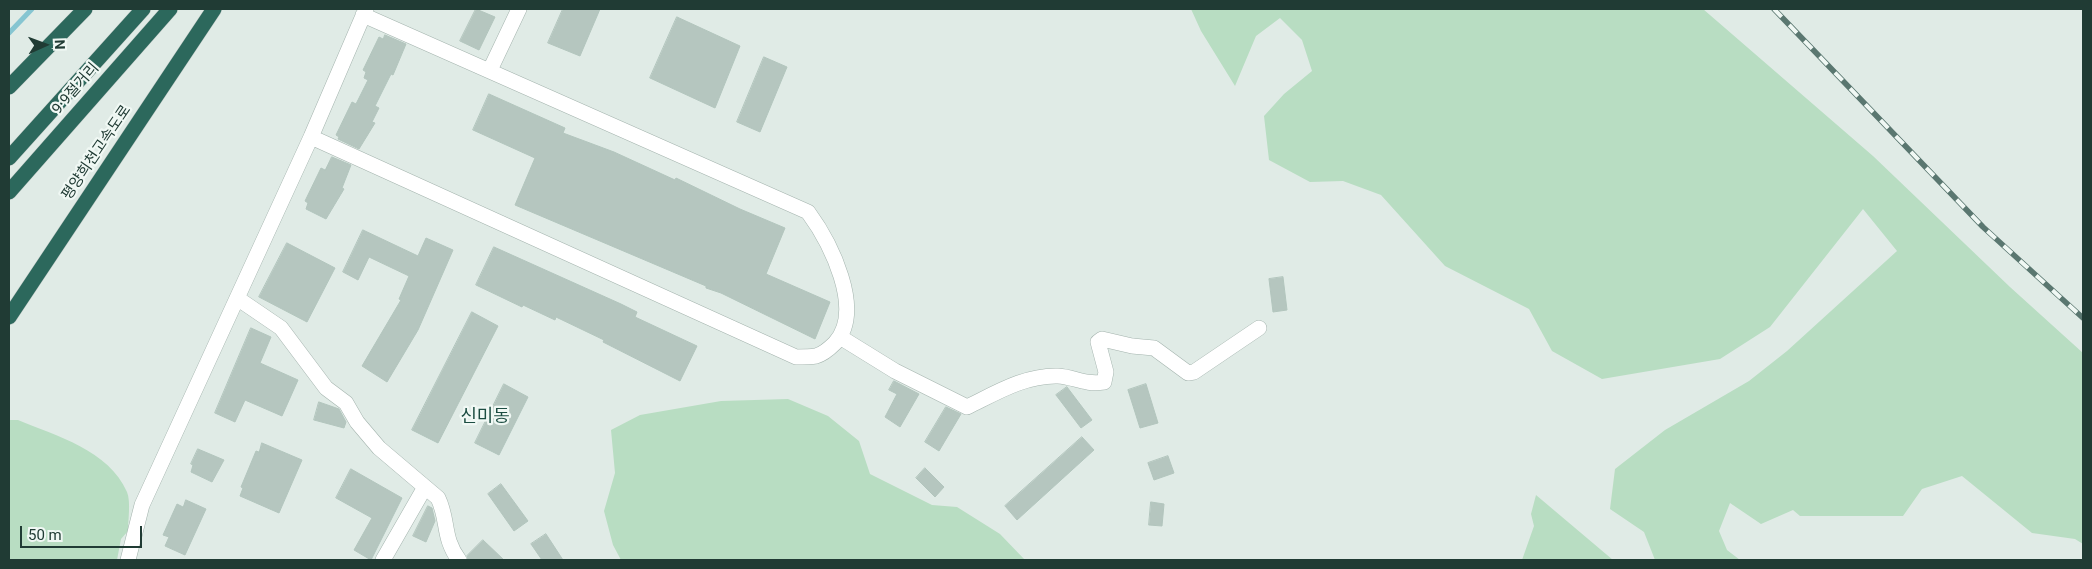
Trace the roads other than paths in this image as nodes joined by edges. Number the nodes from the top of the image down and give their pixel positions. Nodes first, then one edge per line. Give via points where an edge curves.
1 (85, 9) edge
2 (143, 9) edge
3 (170, 9) edge
4 (214, 9) edge
5 (519, 9) edge
6 (364, 12) edge
7 (490, 70) junction
8 (9, 88) edge
9 (311, 137) junction
10 (9, 158) edge
11 (9, 192) edge
12 (237, 298) junction
13 (9, 317) edge
14 (1260, 328) dead end
15 (840, 338) junction
16 (425, 487) junction
17 (128, 560) edge
18 (383, 560) edge
19 (459, 560) edge

1 - 8 highway
2 - 10 highway, 9·9절거리
3 - 11 highway, 9·9절거리
4 - 13 highway, 평양희천고속도로
5 - 7 street
6 - 7 street
6 - 9 street
7 - 15 street via 808,212 820,228 844,284 844,325
9 - 12 street
9 - 15 street via 796,358 817,356
12 - 16 street via 281,328 326,388 346,403 379,448
12 - 17 street via 142,505
14 - 15 street via 1188,373 1154,348 1102,339 1098,342 1106,372 1104,382 1092,384 1062,376 1043,376 1024,381 967,407 903,376
16 - 18 street
16 - 19 street via 442,506 450,548

